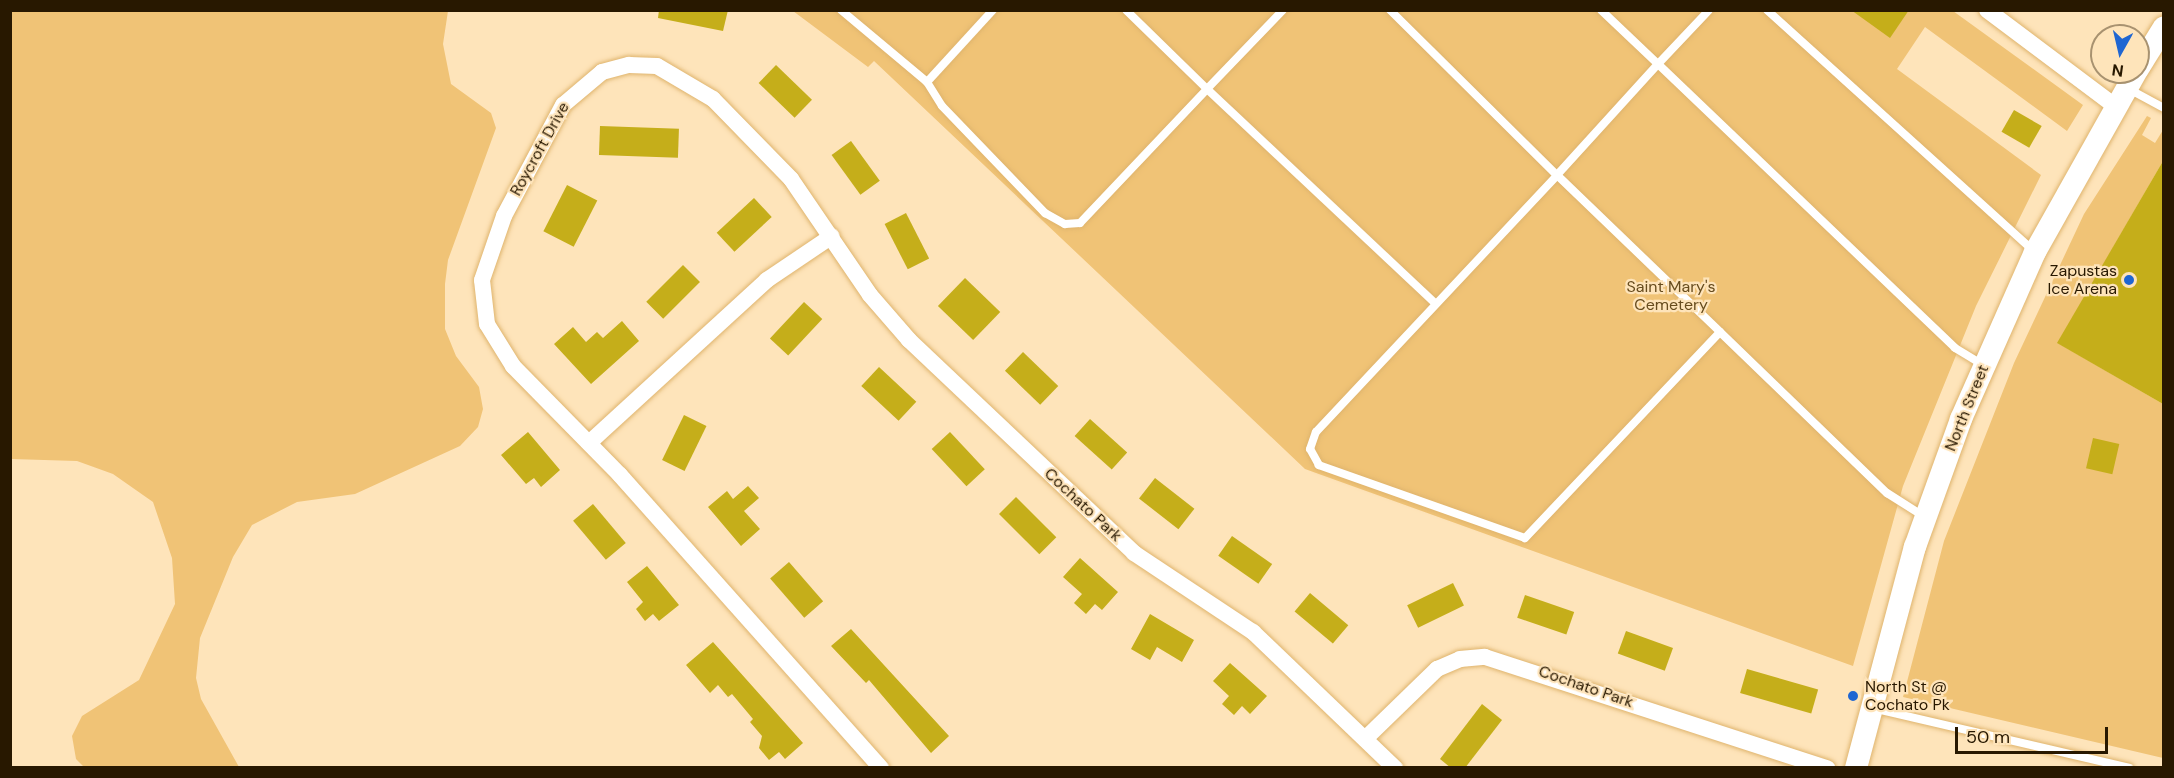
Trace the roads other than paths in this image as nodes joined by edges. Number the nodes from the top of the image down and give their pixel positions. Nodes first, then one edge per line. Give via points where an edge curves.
1 (841, 10) edge
2 (993, 10) edge
3 (1126, 10) edge
4 (1283, 10) edge
5 (1390, 10) edge
6 (1601, 10) edge
7 (1709, 10) edge
8 (1767, 10) edge
9 (1987, 10) edge
10 (2163, 27) edge
11 (2150, 49) edge
12 (1658, 64) junction
13 (2090, 64) edge
14 (927, 82) junction
15 (2129, 84) edge
16 (1207, 89) junction
17 (2163, 108) edge
18 (776, 162) joint
19 (1557, 175) junction
20 (832, 236) junction
21 (2035, 252) junction
22 (1434, 302) junction
23 (1720, 332) junction
24 (1984, 365) junction
25 (589, 443) junction
26 (1925, 518) junction
27 (1872, 707) junction
28 (1367, 737) junction
29 (881, 768) edge
30 (1395, 768) edge
31 (1827, 768) edge
32 (1856, 768) edge
33 (2129, 768) edge

1 - 14 lane
2 - 14 lane
3 - 16 lane
4 - 16 lane
5 - 19 lane
6 - 12 lane
7 - 12 lane
8 - 21 lane
9 - 13 street
10 - 11 main road, North Street
12 - 19 lane
12 - 24 lane via 1955,348
14 - 16 lane via 942,106 1045,213 1065,224 1080,223
15 - 17 lane
15 - 21 main road, North Street
16 - 22 lane
18 - 20 street, Cochato Park
18 - 25 street, Roycroft Drive via 713,99 671,71 629,65 580,85 556,117 504,216 482,280 482,308 495,339
19 - 22 lane
19 - 23 lane
20 - 25 street via 767,280
20 - 28 street, Cochato Park via 870,295 909,340 1134,553 1236,618
21 - 24 main road, North Street
22 - 23 lane via 1316,432 1311,453 1325,469 1516,538 1537,531
23 - 26 lane via 1887,493
24 - 26 main road, North Street
25 - 29 street
26 - 27 main road, North Street
27 - 32 main road, North Street
27 - 33 lane
28 - 30 street, Cochato Park
28 - 31 street, Cochato Park via 1437,669 1460,659 1485,657

